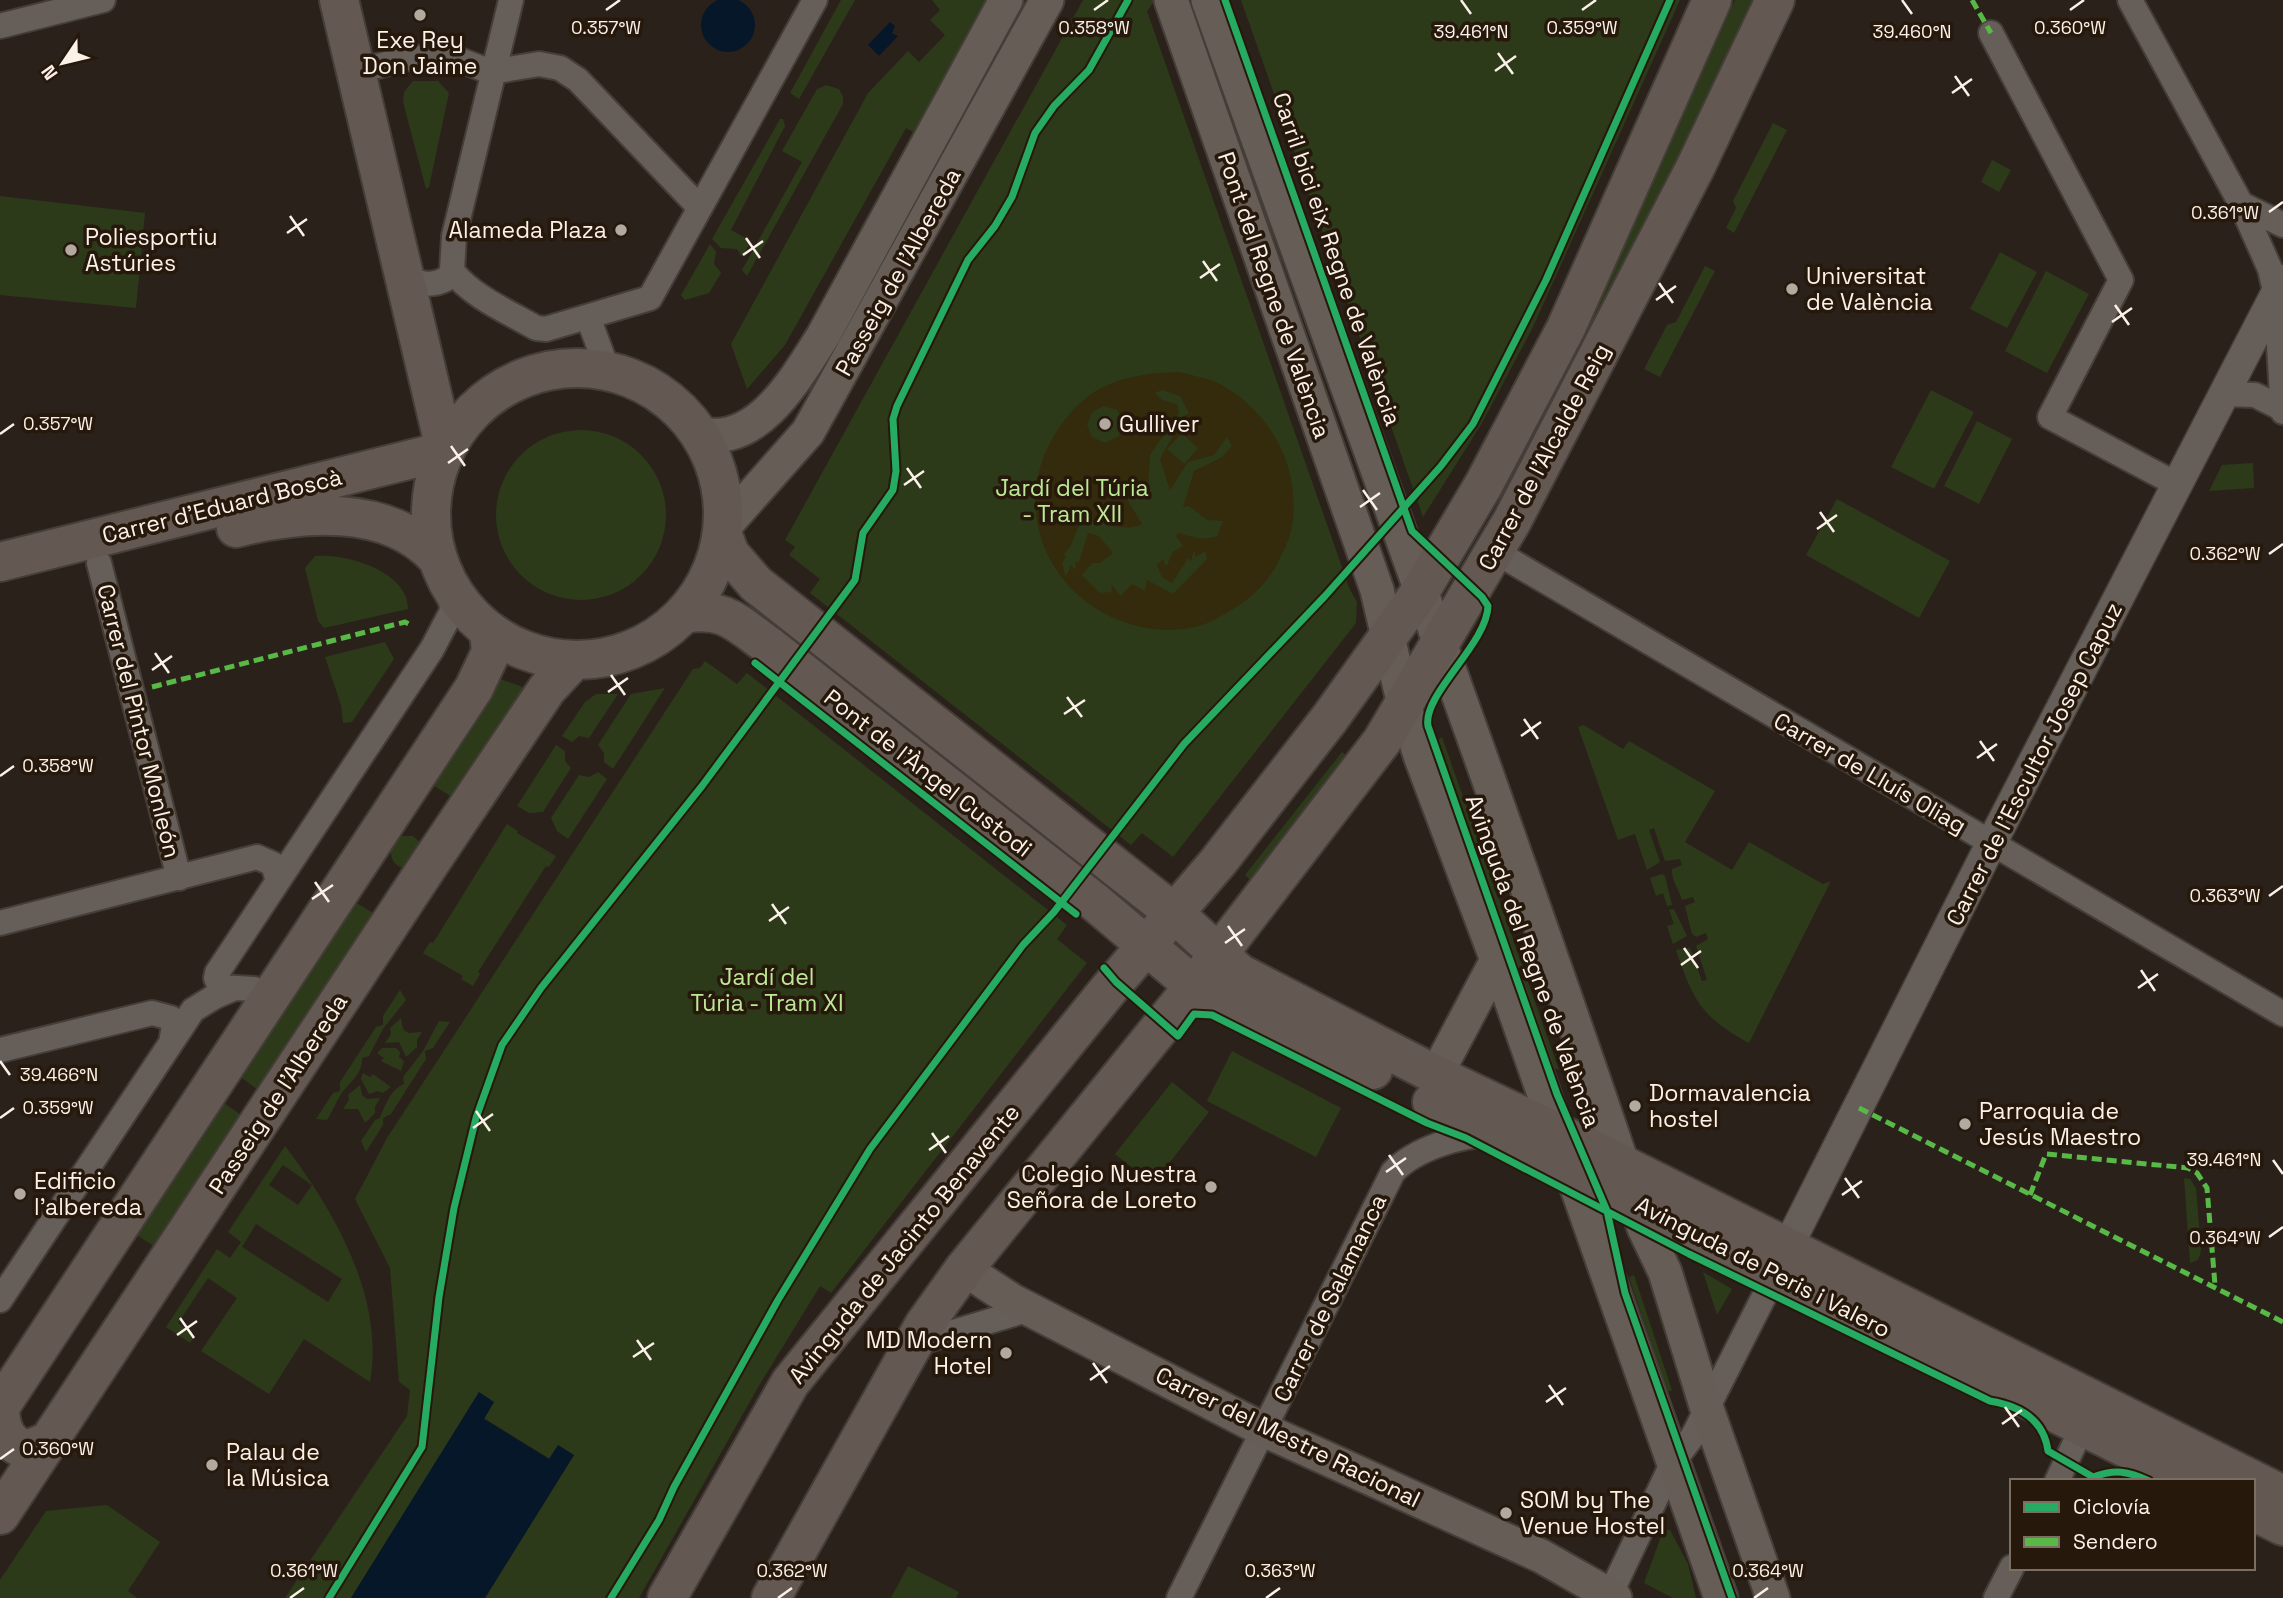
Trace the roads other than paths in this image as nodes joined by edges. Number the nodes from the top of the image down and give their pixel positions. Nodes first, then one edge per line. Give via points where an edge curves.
1 (103, 0) edge
2 (339, 0) edge
3 (511, 0) edge
4 (815, 0) edge
5 (1006, 0) edge
6 (1048, 0) edge
7 (1171, 0) edge
8 (1208, 0) edge
9 (1712, 0) edge
10 (1775, 0) edge
11 (2130, 0) edge
12 (0, 26) edge
13 (1991, 33) dead end
14 (355, 72) junction
15 (491, 72) junction
16 (2241, 204) junction
17 (701, 208) junction
18 (2283, 225) edge
19 (452, 271) junction
20 (404, 275) junction
21 (2280, 299) edge
22 (588, 317) junction
23 (608, 371) junction
24 (2224, 394) junction
25 (2283, 410) edge
26 (699, 433) junction
27 (444, 450) junction
28 (2178, 485) junction
29 (722, 530) junction
30 (1494, 551) junction
31 (0, 562) edge
32 (99, 564) junction
33 (443, 573) junction
34 (0, 588) edge
35 (684, 614) junction
36 (1424, 621) junction
37 (489, 631) junction
38 (573, 661) junction
39 (1404, 705) junction
40 (380, 831) junction
41 (1991, 845) junction
42 (430, 863) junction
43 (179, 878) junction
44 (278, 881) junction
45 (1174, 913) junction
46 (0, 923) edge
47 (1145, 946) junction
48 (1217, 954) junction
49 (1497, 960) junction
50 (220, 968) junction
51 (1194, 986) junction
52 (250, 998) junction
53 (152, 1013) junction
54 (2283, 1014) edge
55 (171, 1043) junction
56 (0, 1050) edge
57 (1436, 1075) junction
58 (1450, 1111) junction
59 (1558, 1133) junction
60 (1494, 1134) junction
61 (1621, 1164) junction
62 (1572, 1174) junction
63 (1637, 1206) junction
64 (917, 1230) junction
65 (964, 1269) junction
66 (1777, 1271) junction
67 (1665, 1272) junction
68 (1611, 1283) junction
69 (80, 1287) junction
70 (0, 1300) edge
71 (1030, 1309) junction
72 (125, 1325) junction
73 (914, 1345) junction
74 (0, 1407) edge
75 (1707, 1409) junction
76 (0, 1413) edge
77 (2088, 1413) junction
78 (1264, 1430) junction
79 (49, 1441) junction
80 (1673, 1462) junction
81 (2058, 1479) edge
82 (2189, 1479) edge
83 (2245, 1479) edge
84 (2255, 1483) edge
85 (2283, 1495) edge
86 (2255, 1512) edge
87 (0, 1515) edge
88 (2283, 1526) edge
89 (2010, 1570) edge
90 (1611, 1597) edge
91 (667, 1598) edge
92 (771, 1598) edge
93 (1180, 1598) edge
94 (1721, 1598) edge
95 (1773, 1598) edge
96 (1996, 1598) edge

1 - 12 street
2 - 14 main road
3 - 15 street
4 - 17 street
5 - 26 main road, Passeig de l'Albereda via 792,385 735,433 712,437
6 - 29 main road, Passeig de l'Albereda via 808,432
7 - 36 main road, Pont del Regne de València via 1375,585
8 - 36 main road, Pont del Regne de València via 1402,544
9 - 36 main road, Carrer de l'Alcalde Reig via 1560,340 1485,484
10 - 30 main road, Carrer de l'Alcalde Reig via 1695,168
11 - 16 street
13 - 28 street via 2122,280 2050,417
14 - 15 street via 408,58 452,57
14 - 20 main road
15 - 17 street via 539,64 560,68 578,80
15 - 19 street via 454,236
16 - 18 street
16 - 21 street
17 - 22 street via 650,298
19 - 20 street via 448,278 429,285
19 - 22 street via 465,287 537,328
20 - 27 main road
21 - 24 street, Carrer de l'Escultor Josep Capuz
21 - 25 street
22 - 23 street
23 - 26 main road via 651,388
23 - 27 main road via 562,368 517,380 478,405
24 - 25 street via 2255,395
24 - 28 street, Carrer de l'Escultor Josep Capuz
26 - 29 main road via 713,462 723,506
27 - 31 main road, Carrer d'Eduard Boscà
27 - 33 main road via 430,512
28 - 41 street, Carrer de l'Escultor Josep Capuz
29 - 35 main road, Carrer d'Eduard Boscà via 712,572
29 - 45 main road, Pont de l'Àngel Custodi via 730,554 749,578
30 - 36 main road, Carrer de l'Alcalde Reig
30 - 41 street, Carrer de Lluís Oliag
32 - 33 main road, Carrer d'Eduard Boscà via 272,519 332,516 377,523 410,535
32 - 34 main road, Carrer d'Eduard Boscà
32 - 43 street, Carrer del Pintor Monleón
33 - 37 main road, Carrer d'Eduard Boscà via 473,618
33 - 44 street via 452,611 432,649
35 - 38 main road, Carrer d'Eduard Boscà via 637,648
35 - 47 main road, Pont de l'Àngel Custodi via 724,614 769,646
36 - 39 main road, Carrer de l'Alcalde Reig
36 - 39 main road, Avinguda del Regne de València
36 - 45 main road, Carrer de l'Alcalde Reig
36 - 61 main road, Avinguda del Regne de València
37 - 38 main road, Carrer d'Eduard Boscà via 514,646
37 - 40 main road via 492,643 486,667
38 - 42 main road, Passeig de l'Albereda via 547,689
39 - 48 main road, Carrer de l'Alcalde Reig via 1344,791
39 - 49 main road, Avinguda del Regne de València
40 - 42 main road via 374,850 388,874 416,876
40 - 52 main road
41 - 54 street, Carrer de Lluís Oliag
41 - 66 street, Carrer de l'Escultor Josep Capuz
42 - 72 main road, Passeig de l'Albereda
43 - 44 street via 257,858 273,864
43 - 46 street
44 - 50 street
45 - 47 main road, Avinguda de Jacinto Benavente
45 - 48 main road, Avinguda de Peris i Valero
47 - 51 main road, Avinguda de Peris i Valero
47 - 64 main road, Avinguda de Jacinto Benavente
48 - 51 main road
48 - 57 main road, Avinguda de Peris i Valero via 1239,973
49 - 57 main road, Avinguda del Regne de València
49 - 59 main road, Avinguda del Regne de València
50 - 52 street via 216,978 220,987
50 - 53 street via 200,991
51 - 58 main road, Avinguda de Peris i Valero
51 - 65 main road
52 - 55 street via 197,1007
52 - 69 main road
53 - 55 street via 171,1018
53 - 56 street
55 - 70 street
57 - 58 main road via 1437,1091
57 - 59 main road, Avinguda de Peris i Valero
58 - 60 main road, Avinguda de Peris i Valero
59 - 61 main road, Avinguda de Peris i Valero
59 - 62 main road, Avinguda del Regne de València
60 - 62 main road, Avinguda de Peris i Valero
60 - 78 street, Carrer de Salamanca via 1419,1154 1393,1172
61 - 63 main road, Avinguda del Regne de València
61 - 66 main road, Avinguda de Peris i Valero
62 - 63 main road, Avinguda de Peris i Valero
62 - 68 main road, Avinguda del Regne de València
63 - 66 main road, Avinguda de Peris i Valero
63 - 67 main road, Avinguda del Regne de València
64 - 65 main road
64 - 91 main road, Avinguda de Jacinto Benavente via 790,1383
65 - 71 main road, Carrer del Mestre Racional
65 - 73 main road
66 - 75 street
66 - 77 main road, Avinguda de Peris i Valero
67 - 68 main road via 1654,1262 1633,1258 1618,1265
67 - 75 main road, Avinguda del Regne de València
68 - 80 main road, Avinguda del Regne de València
69 - 72 main road via 107,1279 119,1285 129,1307
69 - 74 main road
71 - 73 street
71 - 78 main road, Carrer del Mestre Racional
72 - 79 main road, Passeig de l'Albereda
73 - 92 main road
75 - 80 street
75 - 95 main road, Avinguda del Regne de València
76 - 79 main road via 1,1427 16,1446 27,1450
77 - 81 street
77 - 82 main road, Avinguda de Peris i Valero
77 - 83 main road, Avinguda de Peris i Valero
78 - 90 main road, Carrer del Mestre Racional via 1541,1556
78 - 93 street, Carrer de Salamanca
79 - 87 main road, Passeig de l'Albereda
80 - 90 street
80 - 94 main road, Avinguda del Regne de València
84 - 85 main road, Avinguda de Peris i Valero
86 - 88 main road
89 - 96 street

